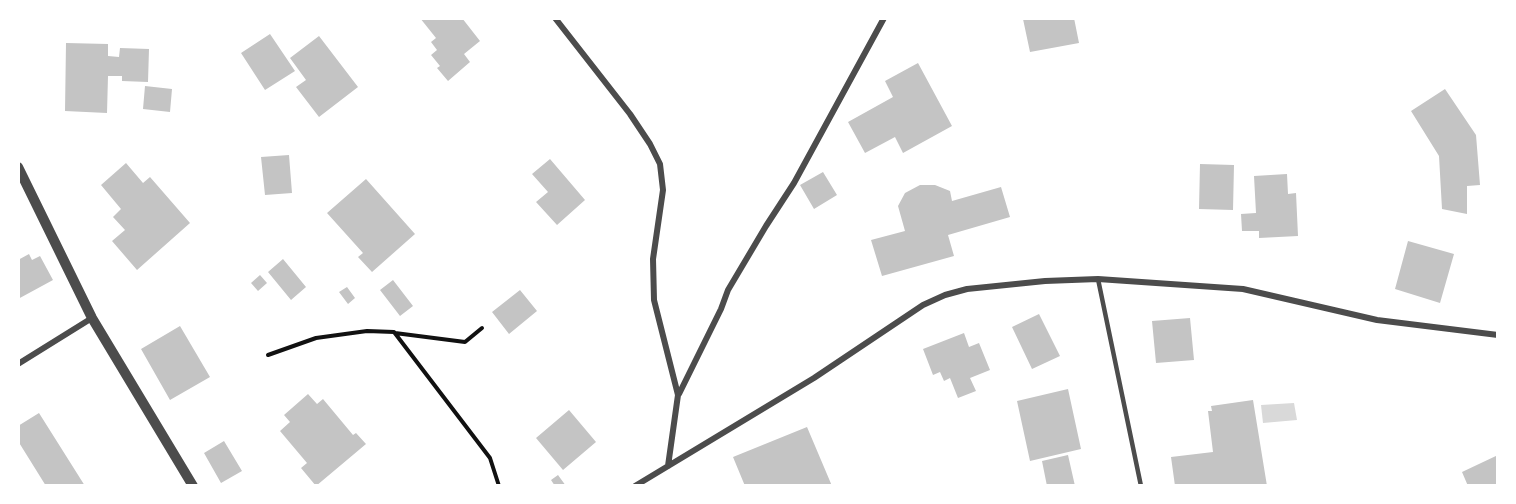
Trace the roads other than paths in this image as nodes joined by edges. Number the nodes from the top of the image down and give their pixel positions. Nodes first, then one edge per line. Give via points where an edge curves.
1 (555, 18) edge
2 (884, 18) edge
3 (18, 167) edge
4 (1098, 279) junction
5 (92, 318) junction
6 (1498, 335) edge
7 (18, 364) edge
8 (678, 395) junction
9 (668, 466) junction
10 (193, 486) edge
11 (635, 486) edge
12 (1142, 486) edge

1 - 8 street via 630,114 660,164 663,190 653,259 654,300
2 - 8 street via 794,183 728,290
3 - 5 street
4 - 6 street via 1243,289 1377,320
4 - 9 street via 1045,280 945,295 923,305 814,378
4 - 12 lane
5 - 7 street
5 - 10 street
8 - 9 street
9 - 11 street

